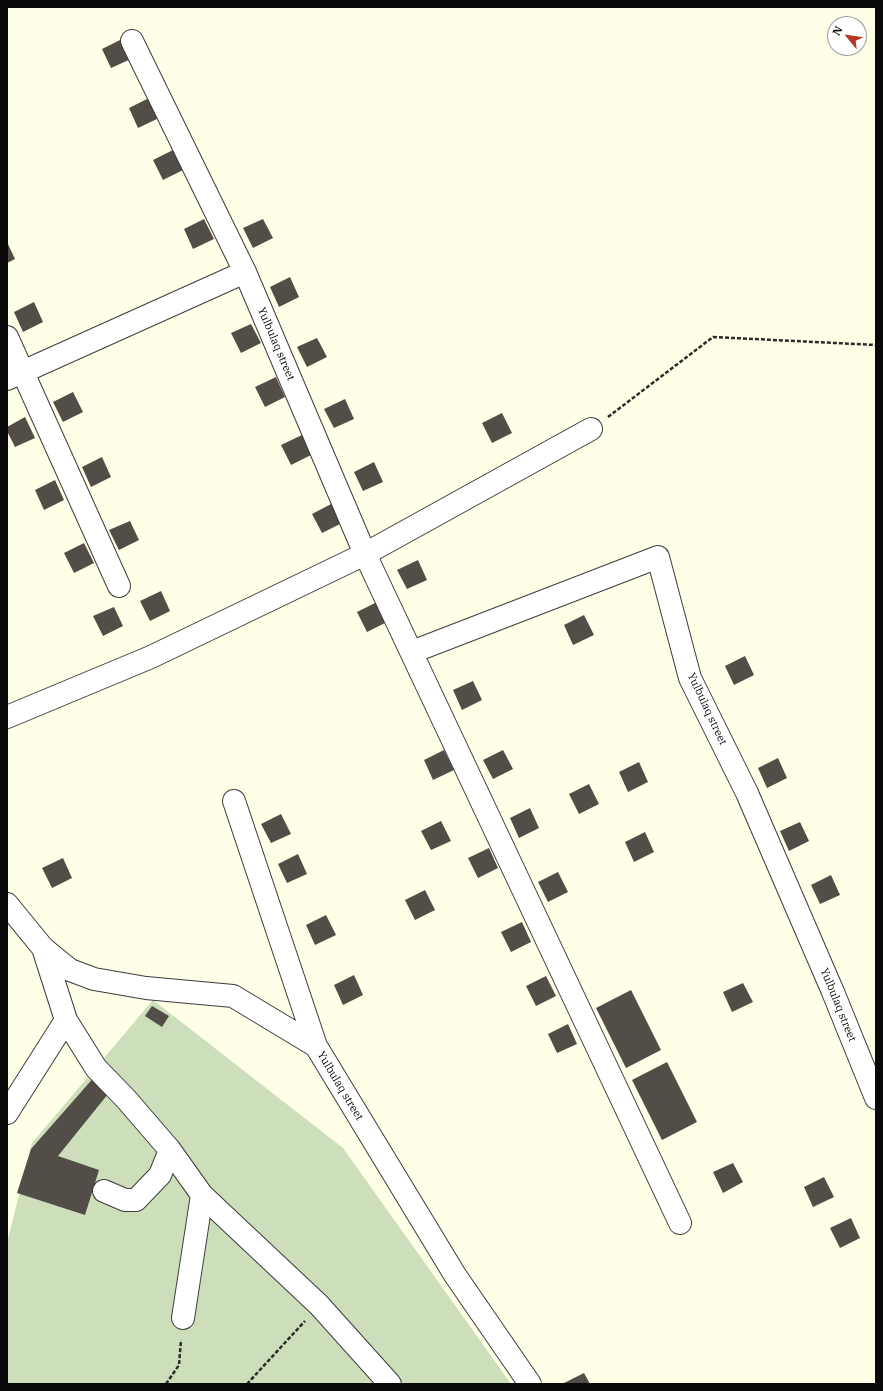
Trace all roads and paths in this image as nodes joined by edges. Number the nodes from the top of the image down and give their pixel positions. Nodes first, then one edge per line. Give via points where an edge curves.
1 (132, 41) dead end
2 (245, 272) junction
3 (7, 337) edge
4 (876, 345) edge
5 (15, 375) edge
6 (591, 430) joint
7 (365, 554) junction
8 (119, 586) dead end
9 (412, 652) junction
10 (7, 717) edge
11 (234, 801) dead end
12 (7, 904) edge
13 (43, 948) junction
14 (66, 1020) junction
15 (316, 1046) junction
16 (876, 1098) edge
17 (7, 1113) edge
18 (170, 1150) junction
19 (104, 1192) dead end
20 (202, 1195) junction
21 (680, 1223) dead end
22 (319, 1305) junction
23 (183, 1318) joint
24 (166, 1384) edge
25 (247, 1384) edge
26 (390, 1384) edge
27 (530, 1384) edge

1 - 2 street, Yulbulaq street
2 - 5 street
2 - 7 street, Yulbulaq street
3 - 5 street
4 - 6 path via 713,337
5 - 8 street
6 - 7 street
7 - 9 street, Yulbulaq street
7 - 10 street via 151,657
9 - 16 street, Yulbulaq street via 658,557 690,678 747,793
9 - 21 street, Yulbulaq street
11 - 15 street
12 - 13 street, Yulbulaq street
13 - 14 street
13 - 15 street, Yulbulaq street via 70,970 94,979 146,988 233,996
14 - 17 street
14 - 18 street via 96,1068
15 - 27 street, Yulbulaq street via 455,1274
18 - 19 street via 160,1175 136,1200 125,1200
18 - 20 street
20 - 22 street
20 - 23 street
22 - 25 path
22 - 26 street
23 - 24 path via 179,1365

